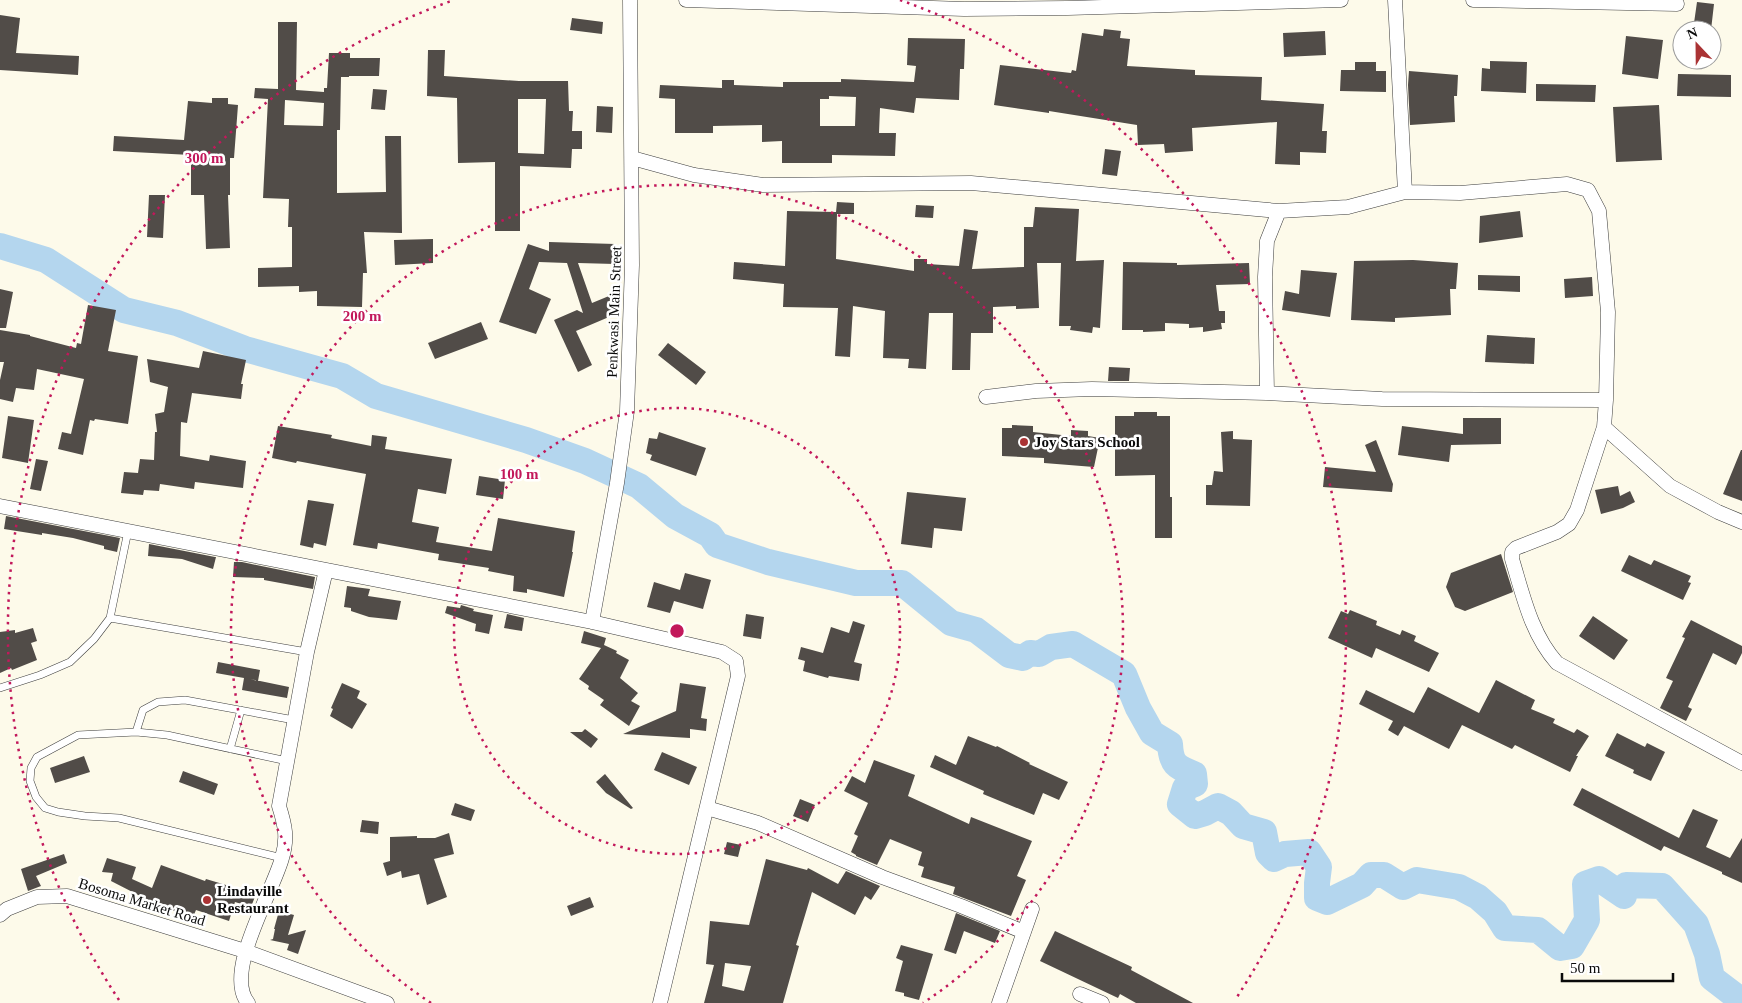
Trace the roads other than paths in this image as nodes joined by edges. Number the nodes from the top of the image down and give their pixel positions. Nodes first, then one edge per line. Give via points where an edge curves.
1 (630, 0) edge
2 (686, 0) edge
3 (1341, 0) edge
4 (1395, 0) edge
5 (1473, 0) edge
6 (1677, 4) dead end
7 (632, 158) junction
8 (1405, 192) junction
9 (1279, 211) junction
10 (1267, 393) junction
11 (986, 397) dead end
12 (1606, 400) junction
13 (1604, 427) junction
14 (0, 506) edge
15 (1742, 522) edge
16 (128, 531) junction
17 (326, 570) junction
18 (110, 618) junction
19 (592, 622) junction
20 (307, 652) junction
21 (0, 688) edge
22 (241, 710) junction
23 (294, 720) junction
24 (136, 732) junction
25 (230, 749) junction
26 (287, 761) junction
27 (1742, 763) edge
28 (707, 808) junction
29 (282, 858) junction
30 (1032, 909) dead end
31 (0, 915) edge
32 (1024, 932) junction
33 (245, 951) junction
34 (1080, 994) dead end
35 (248, 1003) edge
36 (387, 1003) edge
37 (660, 1003) edge
38 (999, 1003) edge
39 (1102, 1003) edge

1 - 7 street, Penkwasi Main Street
2 - 3 street via 964,10
4 - 8 street
5 - 6 street
7 - 9 street via 694,175 763,185 971,183
7 - 19 street, Penkwasi Main Street via 627,411
8 - 9 street via 1348,208
8 - 12 street via 1460,193 1567,184 1588,190 1599,211 1602,232 1608,312
9 - 10 street via 1267,241
10 - 11 street via 1092,389
10 - 12 street via 1382,398
12 - 13 street
13 - 15 street via 1670,486
13 - 27 street via 1577,510 1568,524 1512,552 1537,635 1557,663
14 - 16 street
16 - 17 street
16 - 18 lane
17 - 19 street
17 - 20 street
18 - 20 lane
18 - 21 lane via 70,662
19 - 28 street via 722,652 736,661 738,676
20 - 23 street
22 - 23 lane
22 - 24 lane via 185,700 158,702 143,710
22 - 25 lane
23 - 26 street
24 - 25 lane via 167,735
24 - 29 lane via 78,735 37,756 30,768 30,781 36,798 45,808 58,812 119,818
25 - 26 lane
26 - 29 street via 279,806 286,831
28 - 32 street via 758,823 882,877
28 - 37 street
29 - 33 street
30 - 32 street
31 - 33 street, Bosoma Market Road via 37,897 67,896
32 - 38 street
33 - 35 street via 241,978
33 - 36 street, Bosoma Market Road
34 - 39 street

